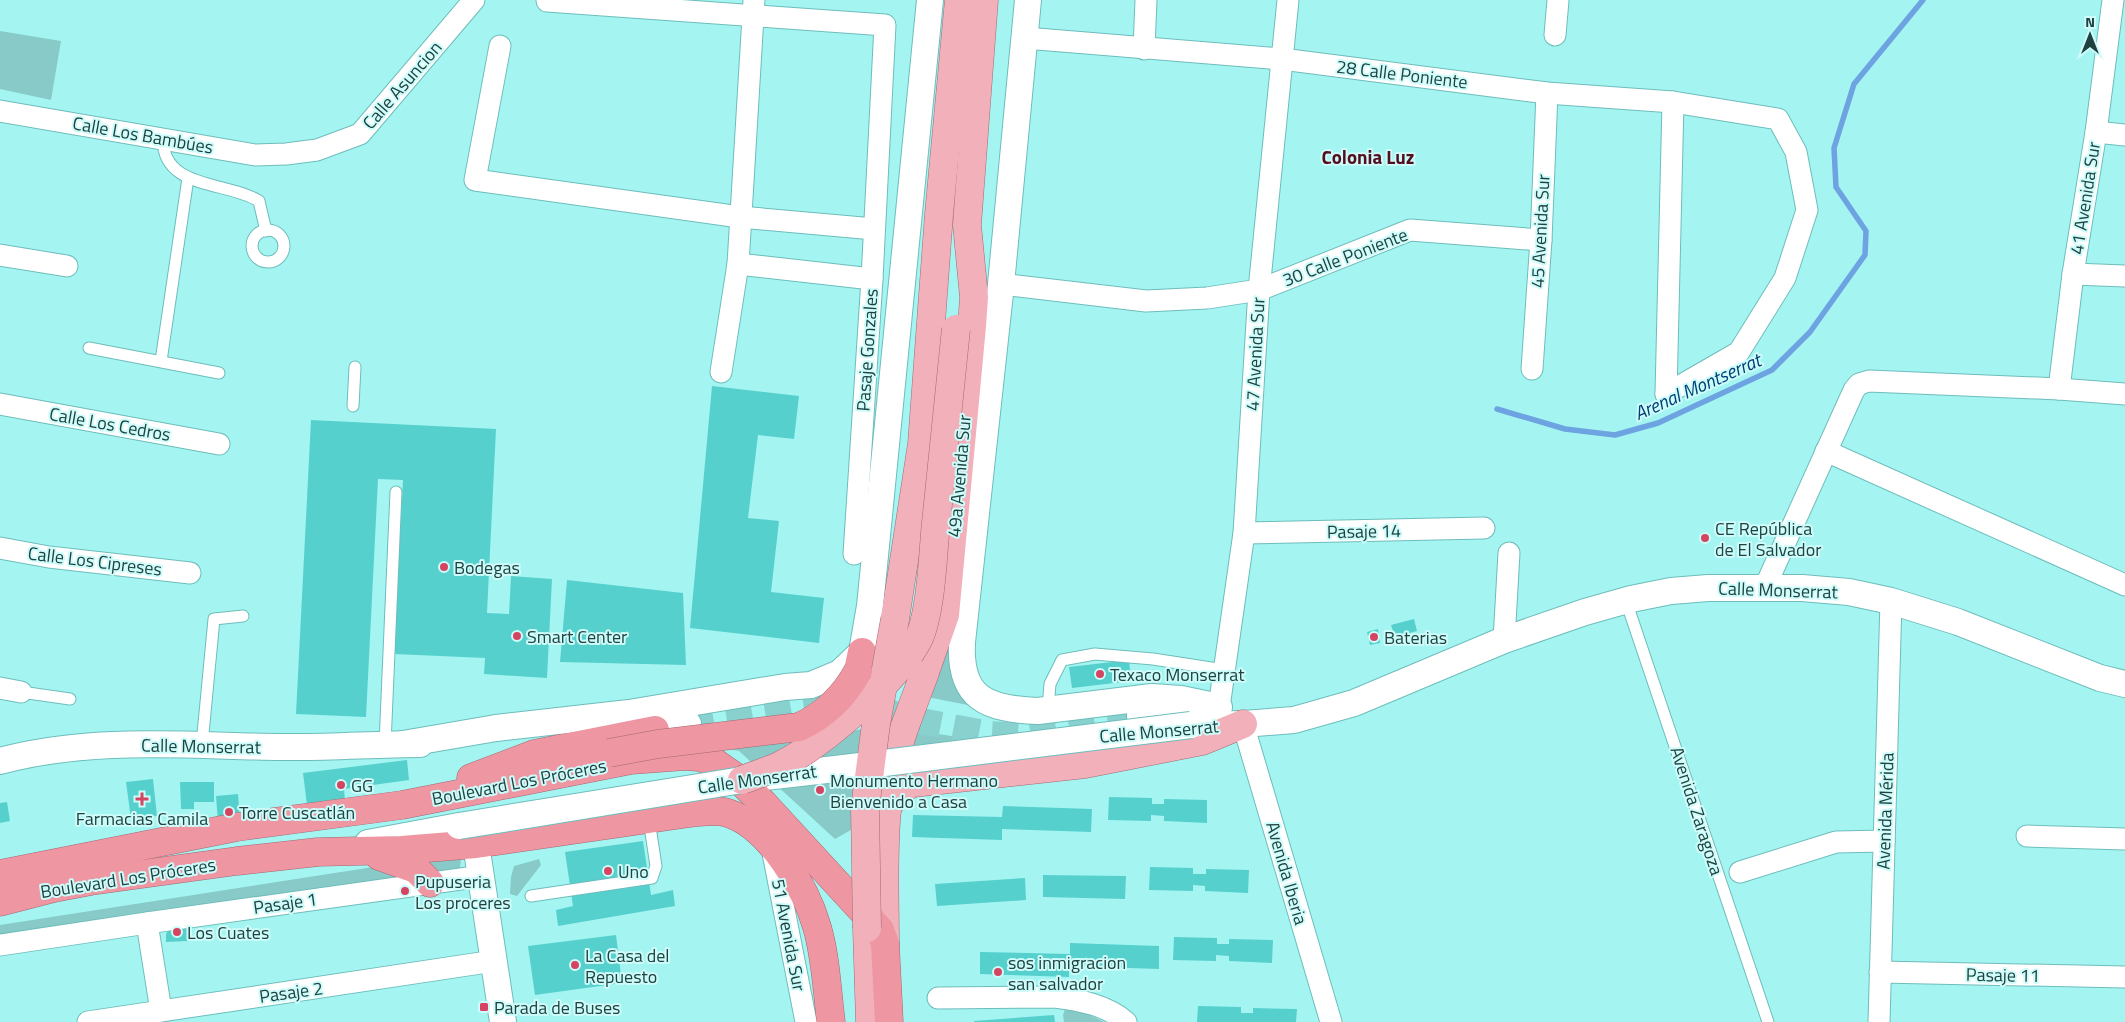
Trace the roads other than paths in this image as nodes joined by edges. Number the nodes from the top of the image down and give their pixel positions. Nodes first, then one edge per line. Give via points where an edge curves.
1 (474, 0) edge
2 (930, 0) edge
3 (959, 0) edge
4 (984, 0) edge
5 (1028, 0) edge
6 (1146, 0) edge
7 (1288, 0) edge
8 (1558, 0) edge
9 (547, 1) edge
10 (2117, 5) edge
11 (753, 8) edge
12 (1555, 36) dead end
13 (1025, 38) junction
14 (500, 46) dead end
15 (1144, 49) junction
16 (1282, 59) junction
17 (1547, 93) junction
18 (1673, 102) junction
19 (0, 112) edge
20 (2096, 132) junction
21 (2125, 135) edge
22 (163, 139) junction
23 (286, 154) joint
24 (188, 178) junction
25 (740, 218) junction
26 (967, 225) junction
27 (874, 229) junction
28 (266, 231) dead end
29 (1541, 240) junction
30 (0, 254) edge
31 (738, 264) junction
32 (68, 266) dead end
33 (2073, 274) junction
34 (2125, 276) edge
35 (872, 279) junction
36 (1001, 284) junction
37 (1259, 290) junction
38 (89, 348) dead end
39 (161, 361) junction
40 (354, 367) dead end
41 (1532, 369) dead end
42 (219, 372) dead end
43 (721, 372) dead end
44 (2059, 389) junction
45 (2125, 394) edge
46 (0, 404) edge
47 (353, 406) dead end
48 (219, 444) dead end
49 (1826, 451) junction
50 (396, 492) dead end
51 (1484, 528) dead end
52 (1244, 534) junction
53 (0, 548) edge
54 (1509, 553) dead end
55 (854, 554) dead end
56 (190, 573) dead end
57 (2125, 585) edge
58 (1765, 587) junction
59 (1626, 600) junction
60 (1891, 601) junction
61 (243, 616) dead end
62 (1504, 640) junction
63 (860, 662) junction
64 (1224, 670) junction
65 (1430, 673) junction
66 (2125, 684) edge
67 (10, 690) edge
68 (70, 700) dead end
69 (1219, 707) junction
70 (1048, 709) junction
71 (1140, 716) tunnel mouth
72 (688, 724) tunnel mouth
73 (1243, 724) junction
74 (655, 730) junction
75 (202, 744) junction
76 (394, 744) junction
77 (0, 761) edge
78 (742, 780) junction
79 (499, 786) junction
80 (402, 805) junction
81 (886, 811) junction
82 (649, 820) junction
83 (237, 827) junction
84 (468, 835) junction
85 (2027, 836) dead end
86 (2125, 839) edge
87 (1884, 841) junction
88 (772, 848) junction
89 (318, 852) junction
90 (0, 859) edge
91 (1740, 872) dead end
92 (0, 874) edge
93 (135, 876) junction
94 (482, 876) junction
95 (430, 883) junction
96 (531, 896) dead end
97 (0, 902) edge
98 (0, 920) edge
99 (147, 923) junction
100 (876, 936) junction
101 (0, 946) edge
102 (494, 962) junction
103 (1880, 972) junction
104 (2125, 977) edge
105 (938, 998) dead end
106 (161, 1011) junction
107 (88, 1022) edge
108 (503, 1022) edge
109 (806, 1022) edge
110 (831, 1022) edge
111 (870, 1022) edge
112 (889, 1022) edge
113 (1126, 1022) edge
114 (1331, 1022) edge
115 (1768, 1022) edge
116 (1879, 1022) edge

1 - 23 street, Calle Asuncion via 360,134 317,150
2 - 63 street via 870,606
3 - 100 main road, bridge via 922,444 874,739 866,808
4 - 26 main road, 49a Avenida Sur
5 - 13 street, 49a Avenida Sur
6 - 15 street
7 - 16 street, 47 Avenida Sur
8 - 12 street
9 - 11 street
10 - 20 street, 41 Avenida Sur
11 - 25 street
11 - 27 street via 885,26
13 - 15 street, 28 Calle Poniente
13 - 36 street, 49a Avenida Sur
14 - 25 street via 475,180
15 - 16 street, 28 Calle Poniente
16 - 17 street, 28 Calle Poniente
16 - 37 street, 47 Avenida Sur
17 - 18 street, 28 Calle Poniente
17 - 29 street, 45 Avenida Sur
18 - 18 street, 28 Calle Poniente via 1666,394 1739,352 1785,278 1807,210 1796,152 1778,119
19 - 22 street, Calle Los Bambúes
20 - 21 street
20 - 33 street, 41 Avenida Sur
22 - 23 street, Calle Los Bambúes via 255,154
22 - 24 lane via 163,150 169,162
24 - 28 lane via 238,191 259,202
24 - 39 lane
25 - 27 street
25 - 31 street
26 - 78 main road, bridge via 933,559 920,637 904,661 858,708 781,765
26 - 81 main road, 49a Avenida Sur, bridge via 973,316 945,615 905,726 892,771
27 - 35 street
29 - 37 street, 30 Calle Poniente via 1410,230
29 - 41 street, 45 Avenida Sur
30 - 32 street
31 - 35 street, Pasaje Gonzales
31 - 43 street
33 - 34 street
33 - 44 street, 41 Avenida Sur
35 - 55 street, Pasaje Gonzales
36 - 37 street, 30 Calle Poniente via 1146,301 1207,298
36 - 70 street, 49a Avenida Sur via 962,665 978,697 1022,710
37 - 52 street, 47 Avenida Sur
38 - 39 lane
39 - 42 lane
40 - 47 lane
44 - 45 street
44 - 49 street via 1862,382 1854,390
46 - 48 street, Calle Los Cedros
49 - 57 street
49 - 58 street
50 - 76 lane
51 - 52 street, Pasaje 14
52 - 64 street, 47 Avenida Sur
53 - 56 street, Calle Los Cipreses
54 - 62 street
58 - 59 street, Calle Monserrat via 1671,591
58 - 60 street, Calle Monserrat via 1849,592
59 - 62 street, Calle Monserrat
59 - 115 lane, Avenida Zaragoza
60 - 66 street, Calle Monserrat via 1958,622 2100,678
60 - 87 street, Avenida Mérida
61 - 75 lane via 214,618
62 - 65 street, Calle Monserrat
63 - 76 street, Calle Monserrat via 811,685
63 - 79 highway, bridge via 843,694 829,709 799,727 609,753 548,765
64 - 69 street, 47 Avenida Sur
64 - 70 lane via 1095,654 1062,660 1050,684
65 - 69 street, Calle Monserrat via 1362,686 1305,702
65 - 73 street, Calle Monserrat via 1354,703 1302,718
67 - 68 lane
69 - 70 street, 49a Avenida Sur via 1152,696
69 - 71 street, Calle Monserrat
72 - 74 street, Calle Monserrat
73 - 78 street, Calle Monserrat, bridge via 1191,725
73 - 81 main road via 1202,741 1085,764 913,783 902,787
73 - 114 street, Avenida Iberia
74 - 76 street, Calle Monserrat via 480,743
74 - 80 highway via 534,754
75 - 76 street, Calle Monserrat via 316,748
75 - 77 street, Calle Monserrat via 94,745 43,751
78 - 84 street, Calle Monserrat, bridge
79 - 80 highway, Boulevard Los Próceres
79 - 100 highway, Boulevard Los Próceres via 631,760 685,756 714,762 737,778 764,804 874,922 880,930
80 - 83 highway, Boulevard Los Próceres
81 - 100 main road, 49a Avenida Sur
82 - 84 highway, Boulevard Los Próceres via 552,840
82 - 88 highway, Boulevard Los Próceres via 709,811 726,813 745,821
82 - 96 lane via 656,866 652,878
83 - 90 highway
83 - 92 highway, Boulevard Los Próceres
84 - 89 highway, Boulevard Los Próceres via 402,850
84 - 94 street
85 - 86 street
87 - 91 street via 1836,842
87 - 103 street, Avenida Mérida
88 - 109 street, 51 Avenida Sur
88 - 110 highway, Boulevard Los Próceres via 802,889 818,928
89 - 93 highway, Boulevard Los Próceres
89 - 95 highway via 384,857 416,869
93 - 97 highway, Boulevard Los Próceres via 54,888
93 - 98 highway
94 - 95 street, Pasaje 1
94 - 102 street via 490,903
95 - 99 street, Pasaje 1
99 - 101 street, Pasaje 1
99 - 106 street
100 - 111 main road
100 - 112 highway, Boulevard Los Próceres
102 - 106 street, Pasaje 2
102 - 108 street
103 - 104 street, Pasaje 11
103 - 116 street, Avenida Mérida
105 - 113 street via 1071,999 1109,1011
106 - 107 street, Pasaje 2

